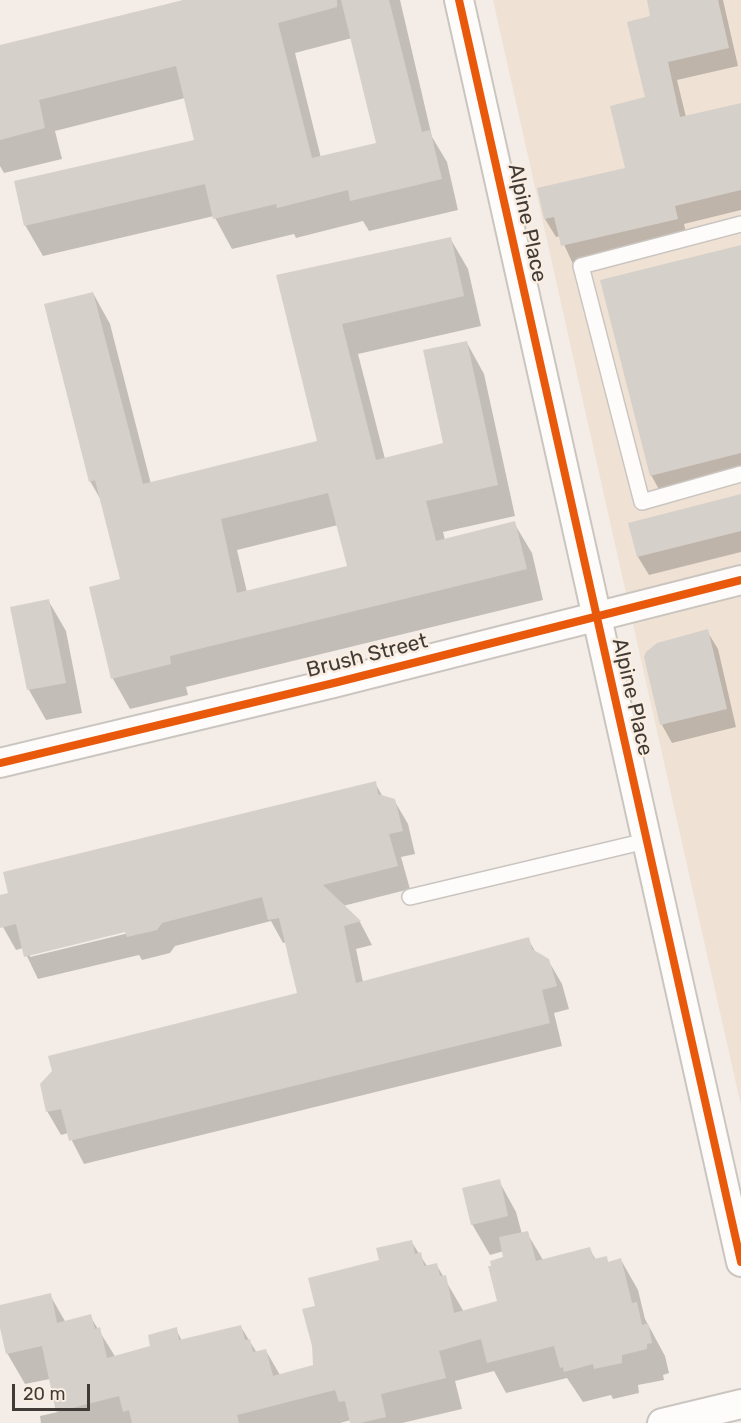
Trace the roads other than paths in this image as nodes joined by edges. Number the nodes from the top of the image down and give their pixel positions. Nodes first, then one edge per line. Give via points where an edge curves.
1 (459, 0) edge
2 (741, 224) edge
3 (741, 474) edge
4 (741, 580) edge
5 (595, 617) junction
6 (0, 763) edge
7 (646, 842) junction
8 (410, 897) dead end
9 (741, 1262) edge
10 (741, 1404) edge
11 (662, 1423) edge

1 - 5 street, Alpine Place
2 - 3 lane via 581,266 642,502
4 - 5 street, Brush Street
5 - 6 street, Brush Street
5 - 7 street, Alpine Place
7 - 8 lane
7 - 9 street, Alpine Place
10 - 11 street

